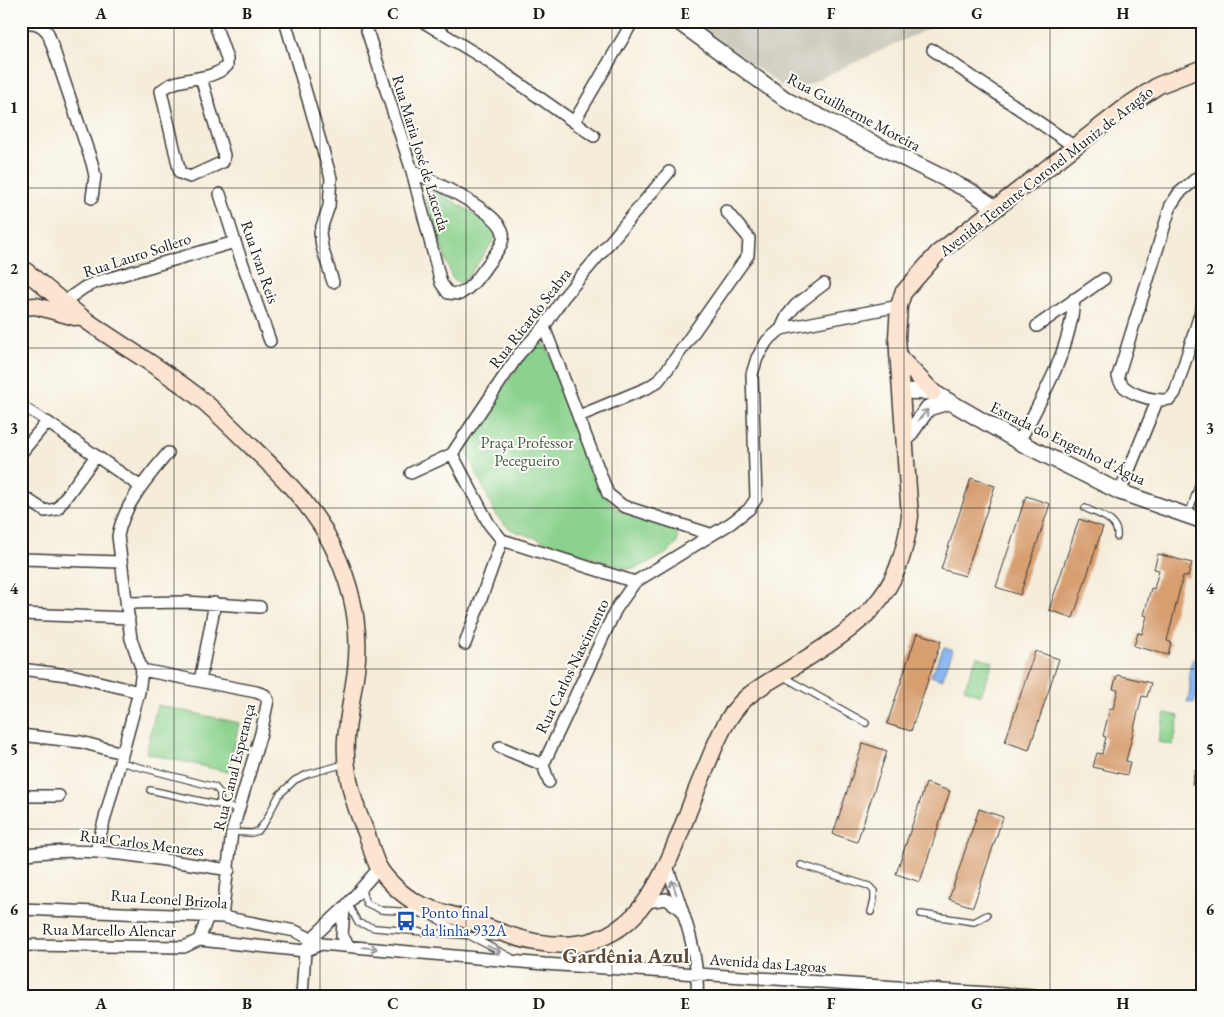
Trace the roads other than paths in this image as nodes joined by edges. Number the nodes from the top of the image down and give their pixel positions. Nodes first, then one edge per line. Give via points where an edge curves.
1 (214, 21) edge
2 (285, 21) edge
3 (364, 21) edge
4 (422, 21) edge
5 (633, 21) edge
6 (677, 21) edge
7 (21, 22) edge
8 (933, 50) dead end
9 (1203, 68) edge
10 (201, 78) junction
11 (574, 122) junction
12 (594, 136) dead end
13 (1075, 147) junction
14 (412, 171) junction
15 (669, 172) dead end
16 (1203, 173) edge
17 (220, 194) dead end
18 (92, 198) dead end
19 (995, 208) junction
20 (726, 212) dead end
21 (235, 242) junction
22 (21, 267) edge
23 (1104, 279) dead end
24 (333, 282) dead end
25 (824, 284) dead end
26 (1074, 299) junction
27 (1203, 305) edge
28 (58, 306) junction
29 (899, 306) junction
30 (21, 307) edge
31 (1037, 326) dead end
32 (544, 327) junction
33 (781, 329) junction
34 (270, 341) dead end
35 (898, 356) junction
36 (901, 391) junction
37 (933, 392) junction
38 (1157, 401) junction
39 (948, 402) junction
40 (21, 405) edge
41 (579, 416) junction
42 (47, 422) junction
43 (26, 438) edge
44 (906, 439) junction
45 (1019, 442) junction
46 (21, 453) edge
47 (168, 453) dead end
48 (452, 454) junction
49 (96, 456) junction
50 (1203, 472) edge
51 (411, 473) dead end
52 (141, 487) junction
53 (1120, 492) junction
54 (21, 495) edge
55 (1086, 508) dead end
56 (1196, 518) edge
57 (710, 534) junction
58 (1117, 537) dead end
59 (502, 540) junction
60 (21, 559) edge
61 (121, 562) junction
62 (635, 582) junction
63 (128, 603) junction
64 (215, 603) junction
65 (260, 607) dead end
66 (21, 614) edge
67 (128, 618) junction
68 (465, 644) dead end
69 (21, 669) edge
70 (142, 670) junction
71 (780, 675) junction
72 (200, 681) junction
73 (139, 692) junction
74 (866, 723) dead end
75 (21, 735) edge
76 (500, 747) dead end
77 (121, 758) junction
78 (346, 764) junction
79 (543, 765) junction
80 (549, 782) dead end
81 (150, 790) dead end
82 (21, 796) edge
83 (59, 796) dead end
84 (220, 805) junction
85 (238, 809) junction
86 (232, 832) junction
87 (96, 851) junction
88 (21, 855) edge
89 (666, 863) junction
90 (801, 865) dead end
91 (379, 868) junction
92 (229, 870) junction
93 (361, 888) junction
94 (647, 902) junction
95 (346, 905) junction
96 (21, 909) edge
97 (682, 910) junction
98 (871, 912) dead end
99 (921, 914) dead end
100 (987, 915) dead end
101 (208, 916) junction
102 (222, 917) junction
103 (467, 936) junction
104 (522, 939) junction
105 (198, 940) junction
106 (316, 941) junction
107 (21, 945) edge
108 (348, 946) junction
109 (305, 951) junction
110 (521, 962) junction
111 (699, 974) junction
112 (302, 996) edge
113 (697, 996) edge
114 (1034, 996) edge

1 - 10 street via 227,59 226,66 222,71
2 - 24 street via 331,178 330,206 320,232
3 - 14 street, Rua Maria José de Lacerda
4 - 11 street via 484,58
5 - 11 street
6 - 19 street, Rua Guilherme Moreira via 788,100 970,191
7 - 18 street via 33,22 48,33 92,163
8 - 13 street
9 - 13 main road, Avenida Tenente Coronel Muniz de Aragão via 1159,84
10 - 10 street via 166,86 161,91 180,173 190,177 223,162 224,155
11 - 12 street
13 - 19 main road, Avenida Tenente Coronel Muniz de Aragão
14 - 14 street, Rua Maria José de Lacerda via 441,283 448,293 460,294 476,282 502,244 499,223 457,193
15 - 32 street, Rua Ricardo Seabra via 563,298
16 - 38 street via 1179,192 1171,205 1118,376 1123,387
17 - 21 street, Rua Ivan Reis
19 - 29 main road, Avenida Tenente Coronel Muniz de Aragão via 938,253 909,286
20 - 41 street via 749,238 748,255 670,366 648,388
21 - 28 street, Rua Lauro Sollero via 97,282
21 - 34 street, Rua Ivan Reis
22 - 28 main road, Avenida Tenente Coronel Muniz de Aragão
23 - 26 street
25 - 33 street, Rua Carlos Nascimento via 796,306
26 - 31 street
26 - 45 street via 1053,377
27 - 38 street via 1175,393 1170,400
28 - 30 main road, Avenida Tenente Coronel Muniz de Aragão
28 - 78 main road, Avenida Tenente Coronel Muniz de Aragão via 88,322 202,400 308,505 344,568 354,601 358,631
29 - 33 street
29 - 35 main road, Avenida Tenente Coronel Muniz de Aragão
32 - 41 street
32 - 48 street, Rua Ricardo Seabra via 519,354
33 - 57 street, Rua Carlos Nascimento via 767,341 752,374 756,499 749,509
35 - 36 main road, Avenida Tenente Coronel Muniz de Aragão
35 - 37 main road
36 - 37 street
36 - 44 main road, Avenida Tenente Coronel Muniz de Aragão
37 - 39 street, Estrada do Engenho d'Água
38 - 53 street
44 -> 39 street via 928,408
39 - 45 street, Estrada do Engenho d'Água
40 - 42 street
41 - 57 street via 608,494 623,506
42 - 43 street
42 - 49 street
43 - 46 street
44 - 71 main road, Avenida Tenente Coronel Muniz de Aragão via 910,516 907,544 891,581 870,612 849,632
45 - 53 street, Estrada do Engenho d'Água
47 - 52 street
48 - 51 street
48 - 59 street via 489,524
49 - 52 street
49 - 54 street via 57,510 45,511
50 - 56 lane
52 - 61 street via 120,526
53 - 56 street, Estrada do Engenho d'Água
55 - 58 lane via 1114,523 1118,529
57 - 62 street, Rua Carlos Nascimento
59 - 62 street
59 - 68 street
60 - 61 street
61 - 63 street
62 - 79 street, Rua Carlos Nascimento via 616,609
63 - 64 street
63 - 67 street
64 - 65 street
64 - 72 street
66 - 67 street
67 - 70 street via 131,639
69 - 73 street via 76,676
70 - 72 street
70 - 73 street
71 - 74 lane
71 - 89 main road, Avenida Tenente Coronel Muniz de Aragão via 748,696 719,736
72 - 85 street, Rua Canal Esperança via 266,695 267,712
73 - 77 street
75 - 77 street via 81,742
76 - 79 street
77 - 84 lane via 215,787 220,793
77 - 87 street
78 - 86 lane via 295,780 279,795 258,831
78 - 91 main road, Avenida Tenente Coronel Muniz de Aragão via 359,816
79 - 80 street
81 - 84 lane
82 - 83 street
84 - 85 lane
85 - 86 street, Rua Canal Esperança
86 - 92 street, Rua Canal Esperança
87 - 88 street, Rua Carlos Menezes via 53,850
87 - 92 street, Rua Carlos Menezes
89 - 94 main road, Avenida Tenente Coronel Muniz de Aragão
97 -> 89 street
90 - 98 lane via 869,886 874,891
91 - 93 street
91 - 104 main road, Avenida Tenente Coronel Muniz de Aragão via 414,901
92 - 102 street, Rua Canal Esperança
93 - 95 street
93 - 103 lane via 366,903 381,910 414,912 434,918
94 - 97 street via 666,900
94 - 104 main road, Avenida Tenente Coronel Muniz de Aragão via 621,927 597,940 573,945
95 - 103 lane via 355,919 369,927
95 - 106 street
95 - 108 street via 342,936
96 - 101 street, Rua Leonel Brizola
97 - 111 street
99 - 100 lane via 974,922
101 - 102 street, Rua Leonel Brizola
101 - 105 street, Rua Marcello Alencar
102 - 106 street, Rua Leonel Brizola via 295,931
103 - 104 lane
103 -> 110 lane
105 - 107 street, Rua Marcello Alencar via 184,947
105 - 109 street
106 - 108 street, Avenida das Lagoas
106 - 109 street, Avenida das Lagoas
108 -> 110 street, Avenida das Lagoas
109 - 112 street
110 - 111 street, Avenida das Lagoas
111 - 113 street
111 - 114 street, Avenida das Lagoas

